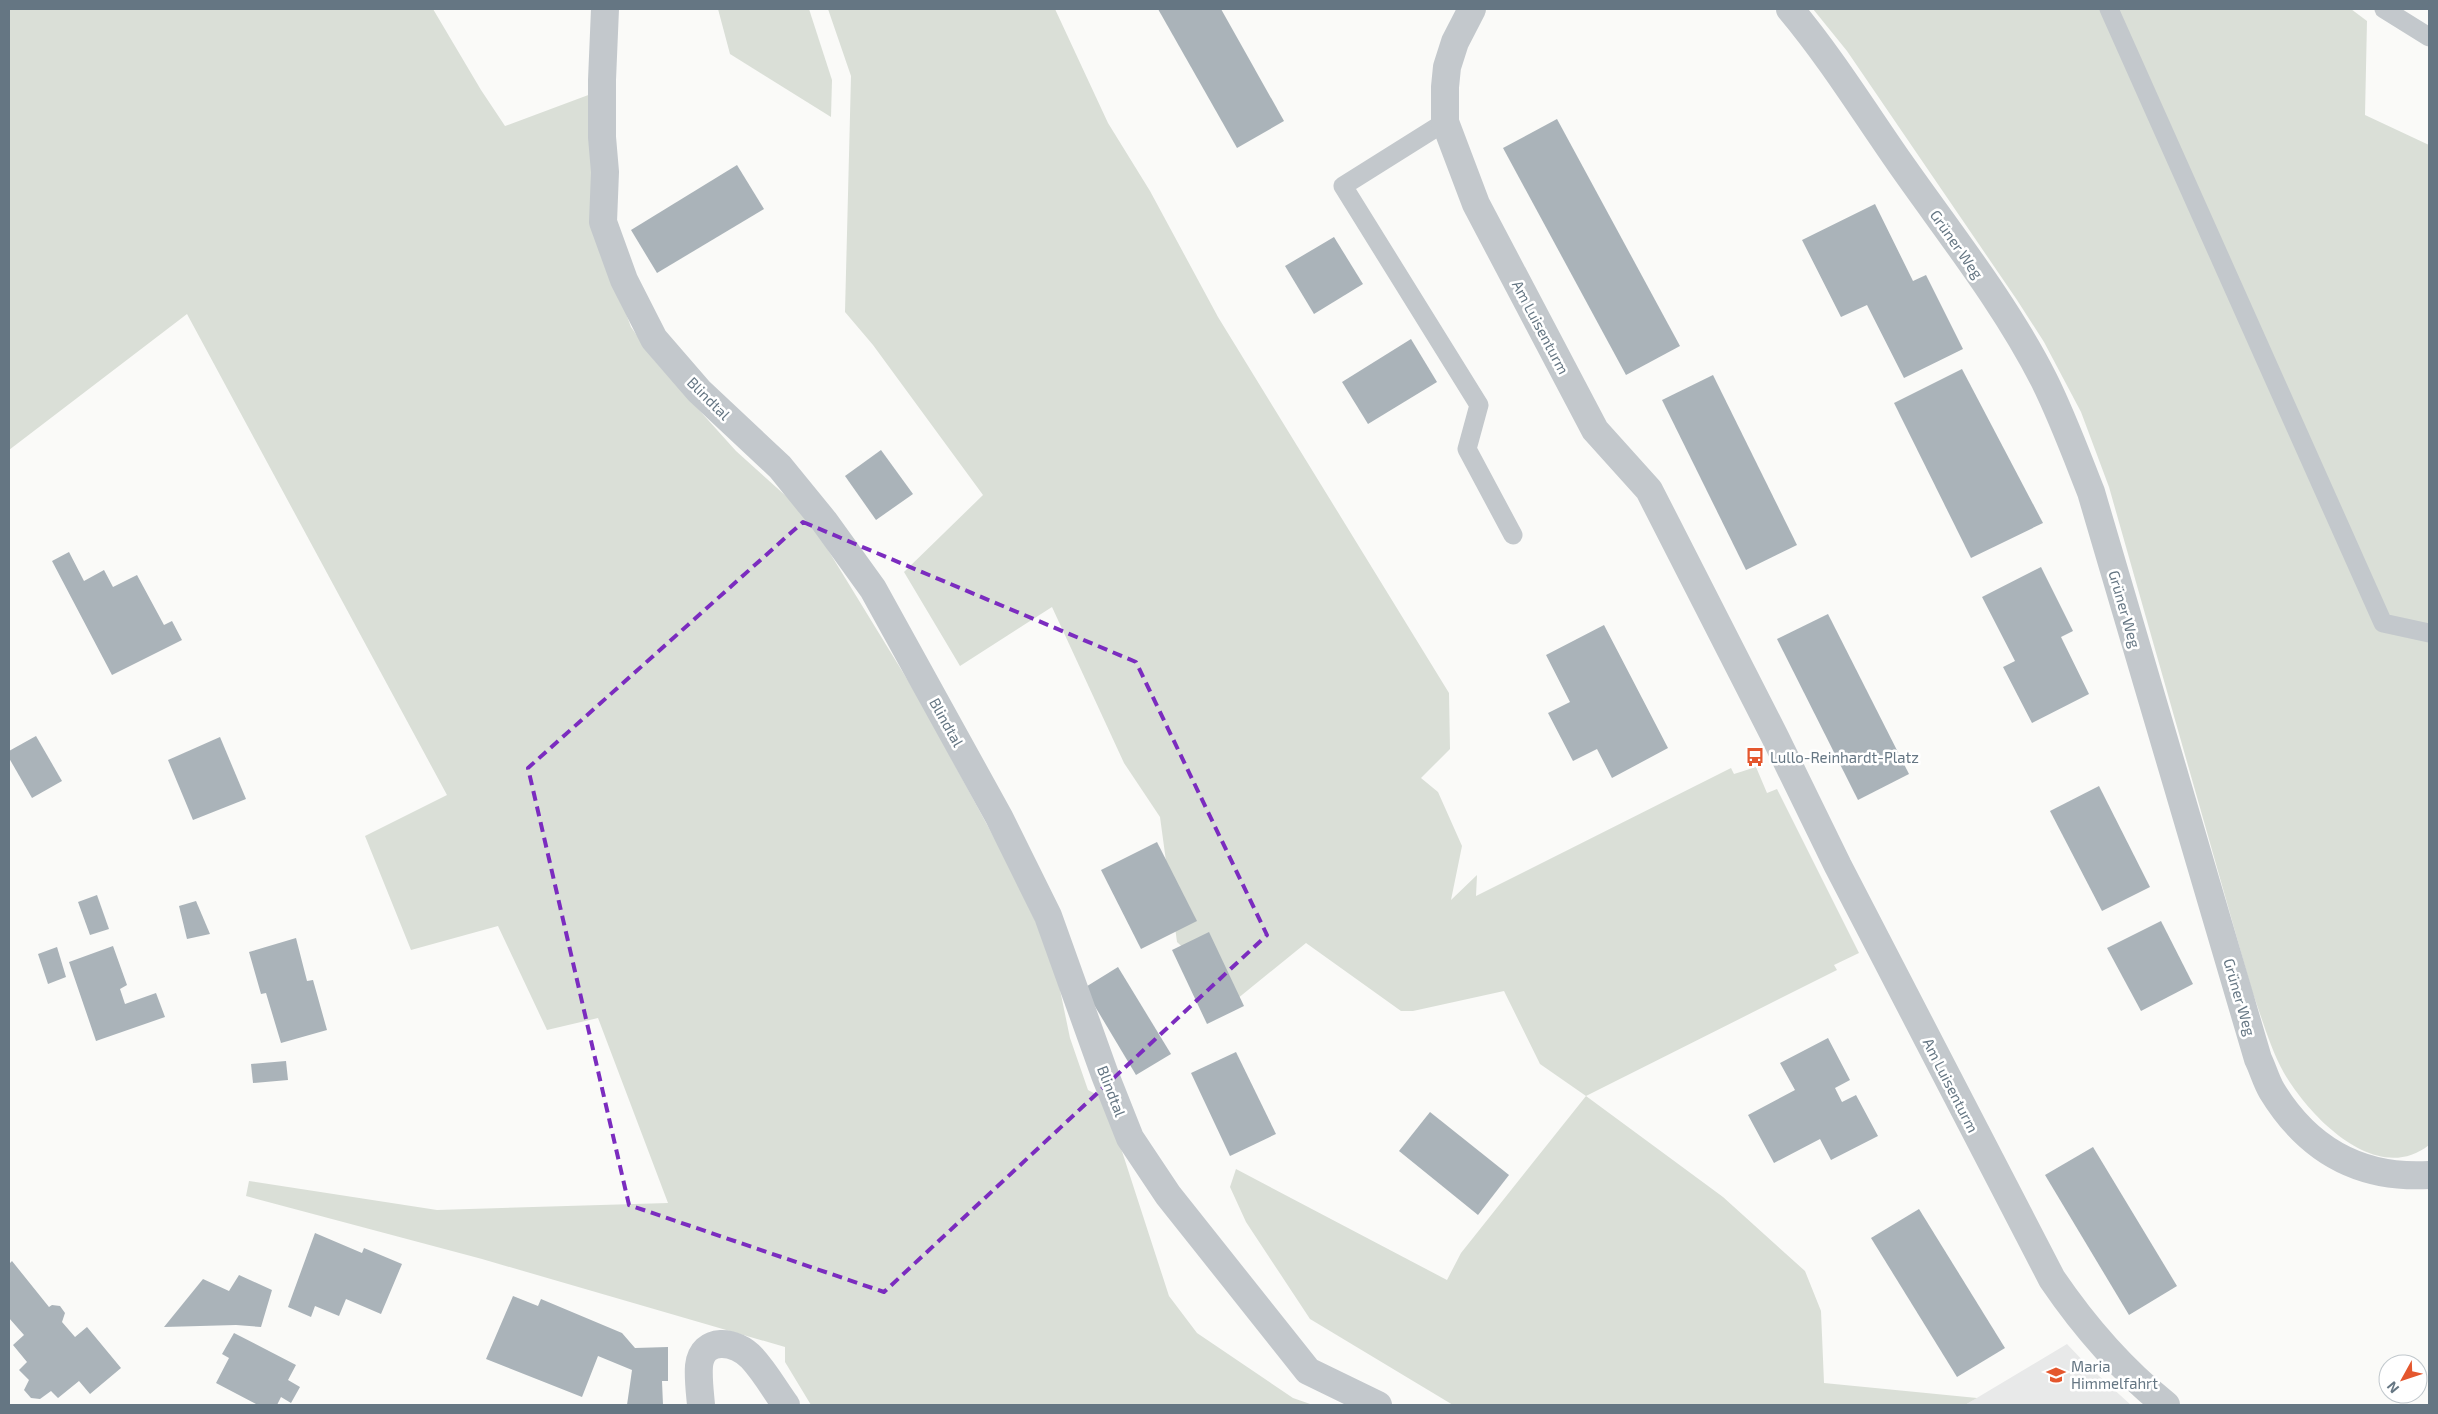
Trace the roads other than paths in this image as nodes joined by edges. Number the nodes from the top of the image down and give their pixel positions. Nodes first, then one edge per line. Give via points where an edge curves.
1 (605, 9) edge
2 (1472, 9) edge
3 (1790, 9) edge
4 (2109, 9) edge
5 (2384, 9) edge
6 (2429, 37) edge
7 (1446, 122) junction
8 (1513, 535) dead end
9 (2429, 633) edge
10 (2429, 1175) edge
11 (701, 1405) edge
12 (786, 1405) edge
13 (1378, 1405) edge
14 (2166, 1405) edge

1 - 13 street, Blindtal via 602,222 624,280 654,338 700,391 780,467 824,520 873,589 999,817 1048,916 1130,1138 1168,1195 1308,1370
2 - 7 street, Am Luisenturm via 1455,42 1447,67 1444,87
3 - 10 street, Grüner Weg via 1825,51 1999,304 2043,379 2068,432 2091,492 2258,1059 2272,1090 2325,1150 2358,1168 2404,1176
4 - 9 lane via 2383,623
5 - 6 lane
7 - 8 lane via 1343,186 1480,405 1467,449
7 - 14 street, Am Luisenturm via 1476,204 1595,430 1649,490 1838,866 2052,1278 2078,1317 2134,1380
11 - 12 street via 699,1365 706,1349 719,1343 734,1344 752,1357

